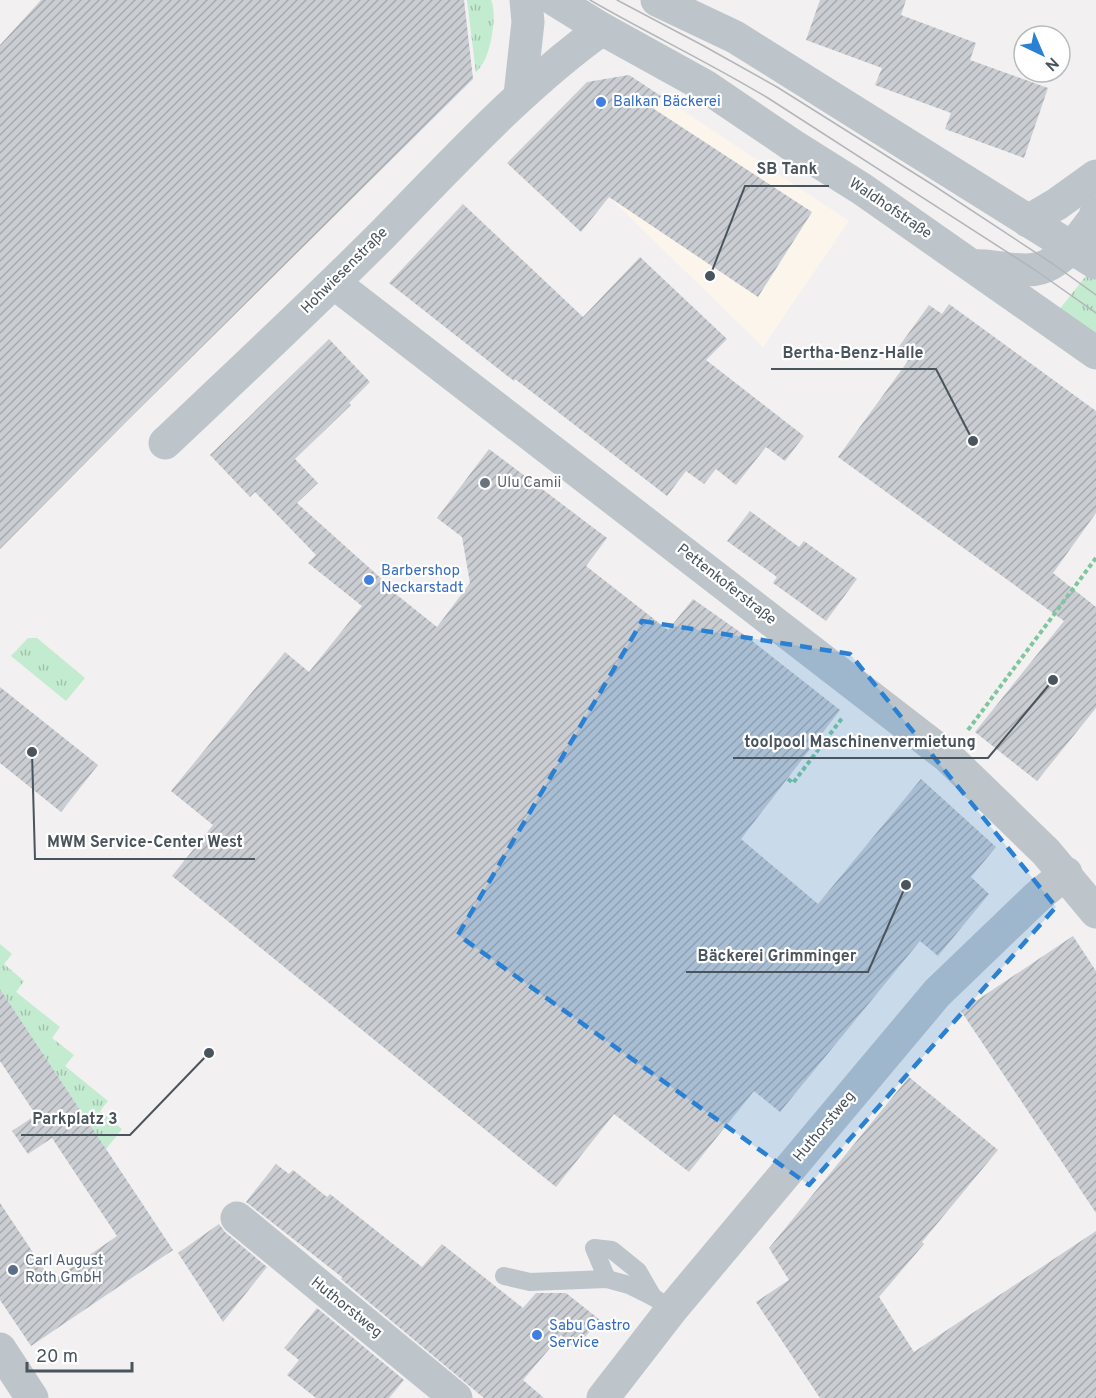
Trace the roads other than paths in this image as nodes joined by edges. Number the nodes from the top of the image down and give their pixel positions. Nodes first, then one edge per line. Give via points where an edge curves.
1 (526, 0) edge
2 (555, 0) edge
3 (658, 0) edge
4 (602, 29) junction
5 (520, 95) junction
6 (1096, 176) edge
7 (1096, 213) edge
8 (1028, 221) junction
9 (1084, 256) edge
10 (973, 266) junction
11 (334, 283) junction
12 (1096, 353) edge
13 (165, 443) dead end
14 (1065, 873) junction
15 (1096, 912) edge
16 (237, 1218) dead end
17 (504, 1276) dead end
18 (608, 1279) junction
19 (662, 1303) junction
20 (0, 1349) edge
21 (32, 1398) edge
22 (456, 1398) edge
23 (603, 1398) edge

1 - 5 street via 528,22
2 - 4 street, Waldhofstraße
3 - 8 street via 735,37
4 - 5 street, Hohwiesenstraße
4 - 10 street, Waldhofstraße via 705,86
5 - 11 street, Hohwiesenstraße
6 - 8 street
7 - 9 street
8 - 9 street
9 - 10 street via 1035,270
10 - 12 street, Waldhofstraße
11 - 13 street, Hohwiesenstraße
11 - 14 street, Pettenkoferstraße via 947,756
14 - 15 street, Pettenkoferstraße
14 - 19 street, Huthorstweg via 937,993
16 - 22 street, Huthorstweg
17 - 18 lane via 530,1281
18 - 19 lane via 629,1285
18 - 19 lane via 594,1248 612,1250 638,1271
19 - 23 street, Huthorstweg
20 - 21 street

